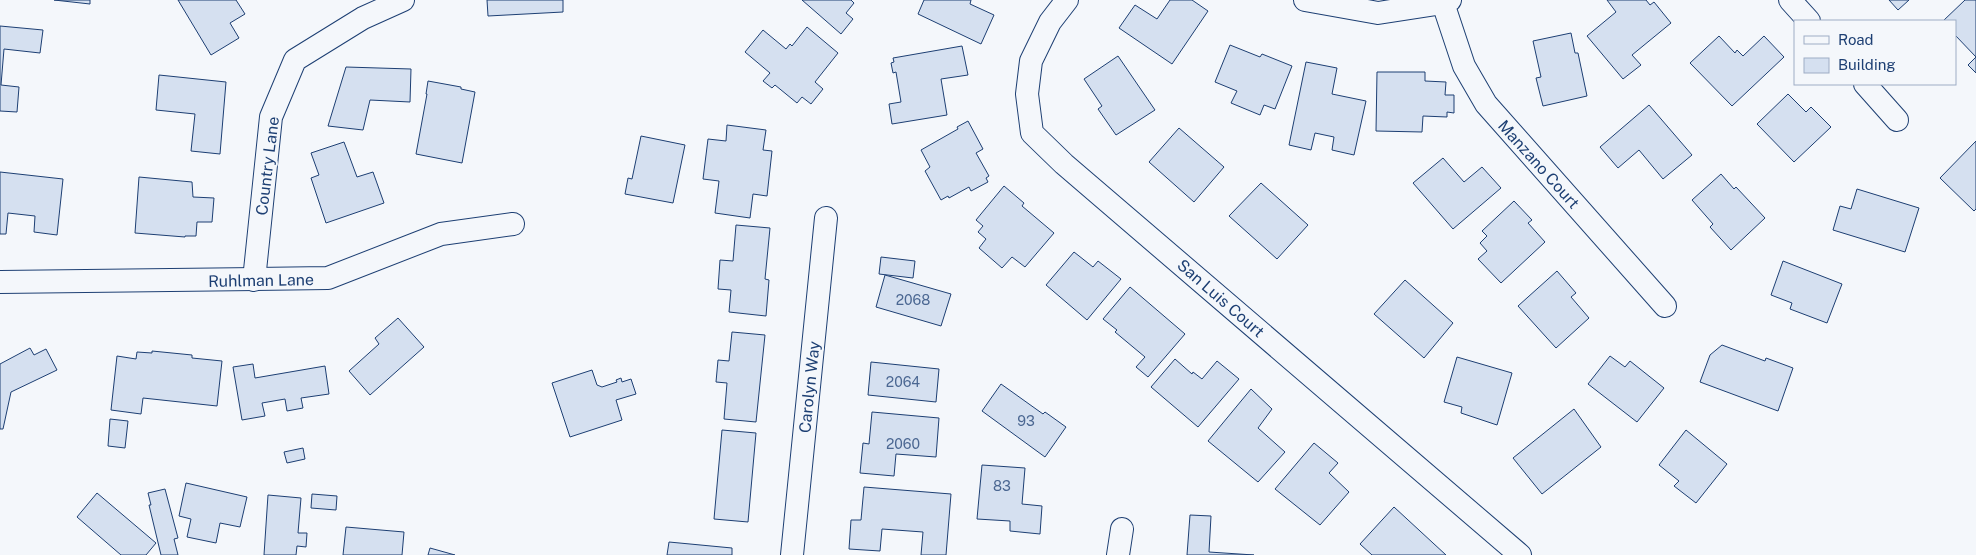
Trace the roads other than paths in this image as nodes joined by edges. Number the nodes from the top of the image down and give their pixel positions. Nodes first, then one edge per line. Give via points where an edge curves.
1 (403, 0) edge
2 (1067, 0) edge
3 (1305, 0) edge
4 (1790, 0) edge
5 (1446, 1) edge
6 (1808, 20) edge
7 (1866, 85) edge
8 (1897, 120) dead end
9 (826, 218) dead end
10 (513, 224) dead end
11 (254, 280) junction
12 (0, 282) edge
13 (1665, 306) dead end
14 (1122, 529) dead end
15 (792, 555) edge
16 (1118, 555) edge
17 (1520, 555) edge

1 - 11 street, Country Lane via 363,18 295,60 272,117
2 - 17 street, San Luis Court via 1050,22 1031,62 1027,94 1032,133 1072,171
3 - 5 street via 1378,13
4 - 6 street
5 - 13 street, Manzano Court via 1464,66 1486,104
7 - 8 street
9 - 15 street, Carolyn Way
10 - 11 street, Ruhlman Lane via 441,234 328,278
11 - 12 street, Ruhlman Lane
14 - 16 street

